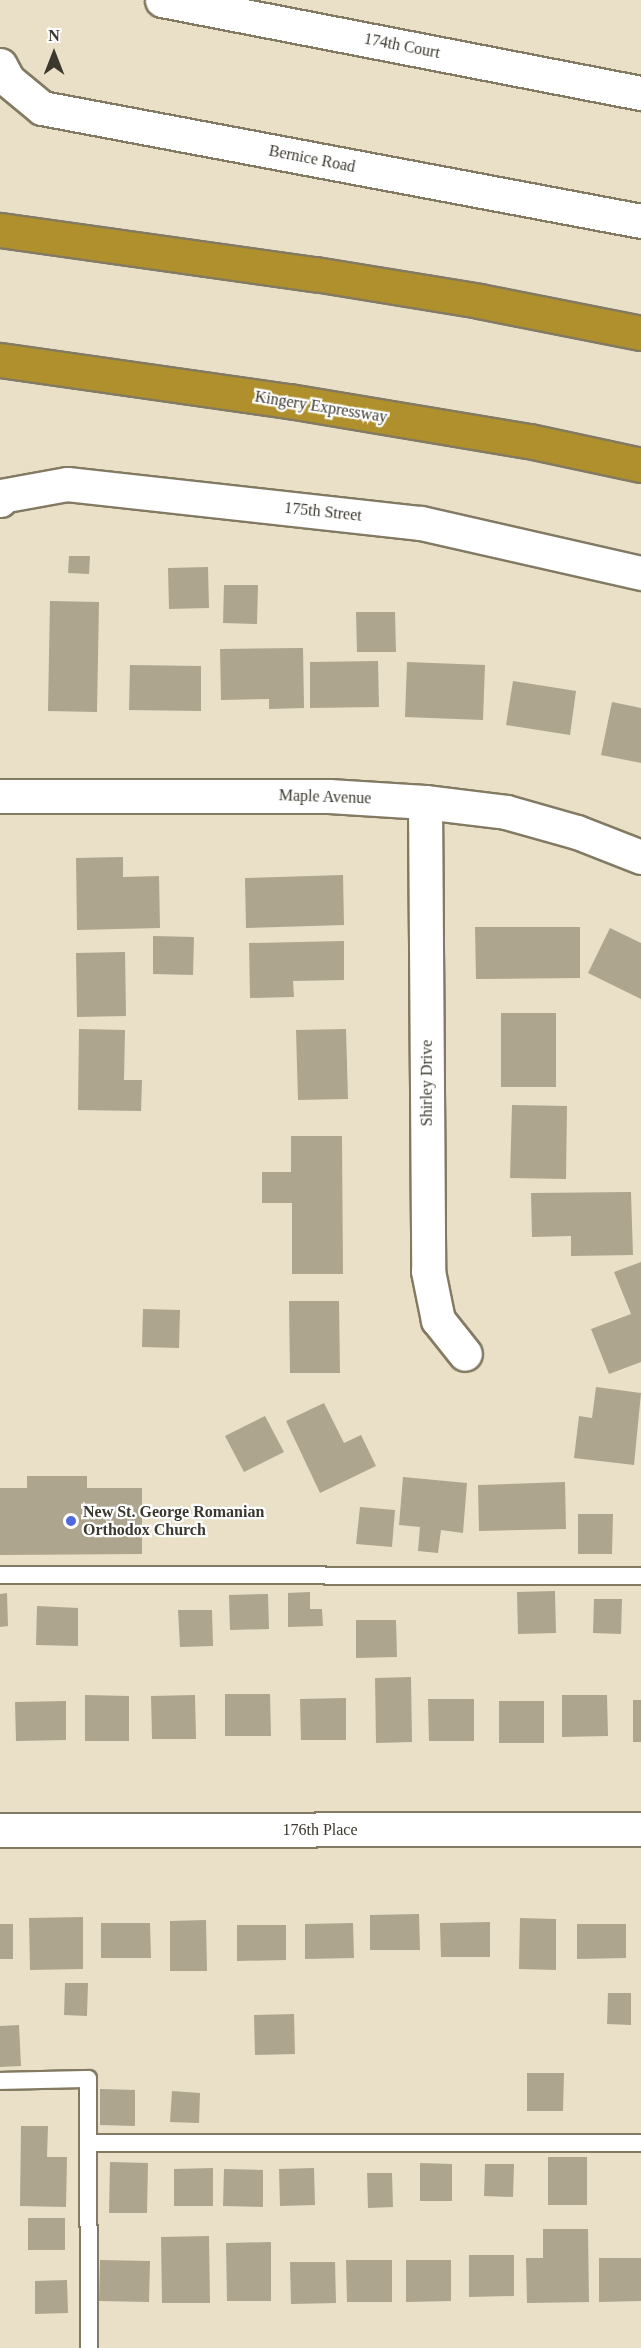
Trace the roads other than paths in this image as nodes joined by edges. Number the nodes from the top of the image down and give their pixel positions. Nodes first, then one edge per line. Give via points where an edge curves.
1 (162, 0) edge
2 (0, 65) edge
3 (641, 93) edge
4 (641, 221) edge
5 (0, 230) edge
6 (641, 333) edge
7 (0, 360) edge
8 (641, 465) edge
9 (0, 498) edge
10 (641, 573) edge
11 (0, 795) edge
12 (425, 802) junction
13 (641, 857) edge
14 (465, 1354) dead end
15 (0, 1575) edge
16 (641, 1576) edge
17 (641, 1829) edge
18 (0, 1830) edge
19 (0, 2081) edge
20 (88, 2143) junction
21 (641, 2143) edge
22 (89, 2348) edge

1 - 3 street, 174th Court
2 - 4 street, Bernice Road via 8,80 42,108
5 - 6 highway via 362,282
7 - 8 highway, Kingery Expressway via 289,401 529,441
9 - 10 street, 175th Street via 67,484 421,523
11 - 12 street, Maple Avenue via 329,795
12 - 13 street, Maple Avenue via 506,812 577,832
12 - 14 street, Shirley Drive via 429,1270 438,1320
15 - 16 lane
17 - 18 street, 176th Place
19 - 20 lane via 88,2079
20 - 21 lane
20 - 22 lane

